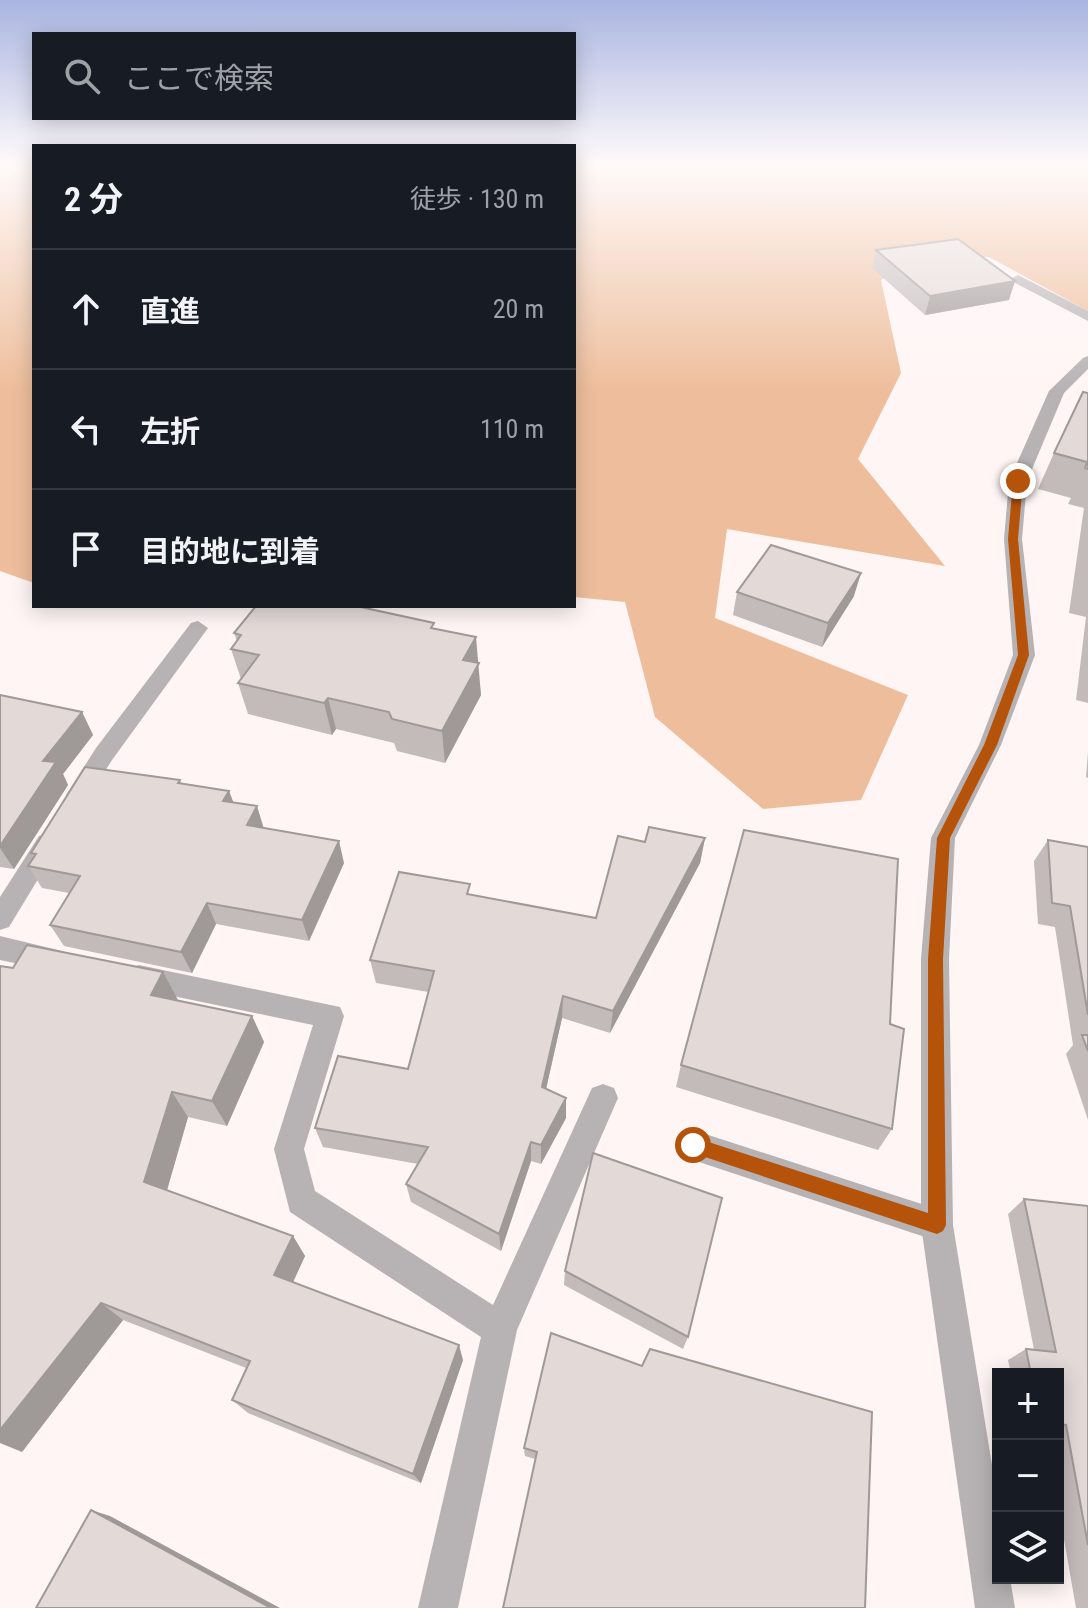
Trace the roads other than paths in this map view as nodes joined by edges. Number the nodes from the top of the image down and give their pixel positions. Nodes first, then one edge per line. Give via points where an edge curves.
1 (1018, 279) edge
2 (1088, 317) edge
3 (1088, 361) edge
4 (198, 628) dead end
5 (0, 919) edge
6 (0, 948) edge
7 (75, 963) edge
8 (105, 970) edge
9 (603, 1098) dead end
10 (693, 1145) dead end
11 (937, 1225) junction
12 (500, 1329) junction
13 (438, 1608) edge
14 (995, 1608) edge

1 - 2 street
3 - 11 street via 1057,391 1018,481 1013,539 1024,655 990,745 943,838 935,959
4 - 5 street via 104,754
6 - 7 street
8 - 12 street via 330,1016 289,1149 301,1201
9 - 12 street
10 - 11 street
11 - 14 street
12 - 13 street

